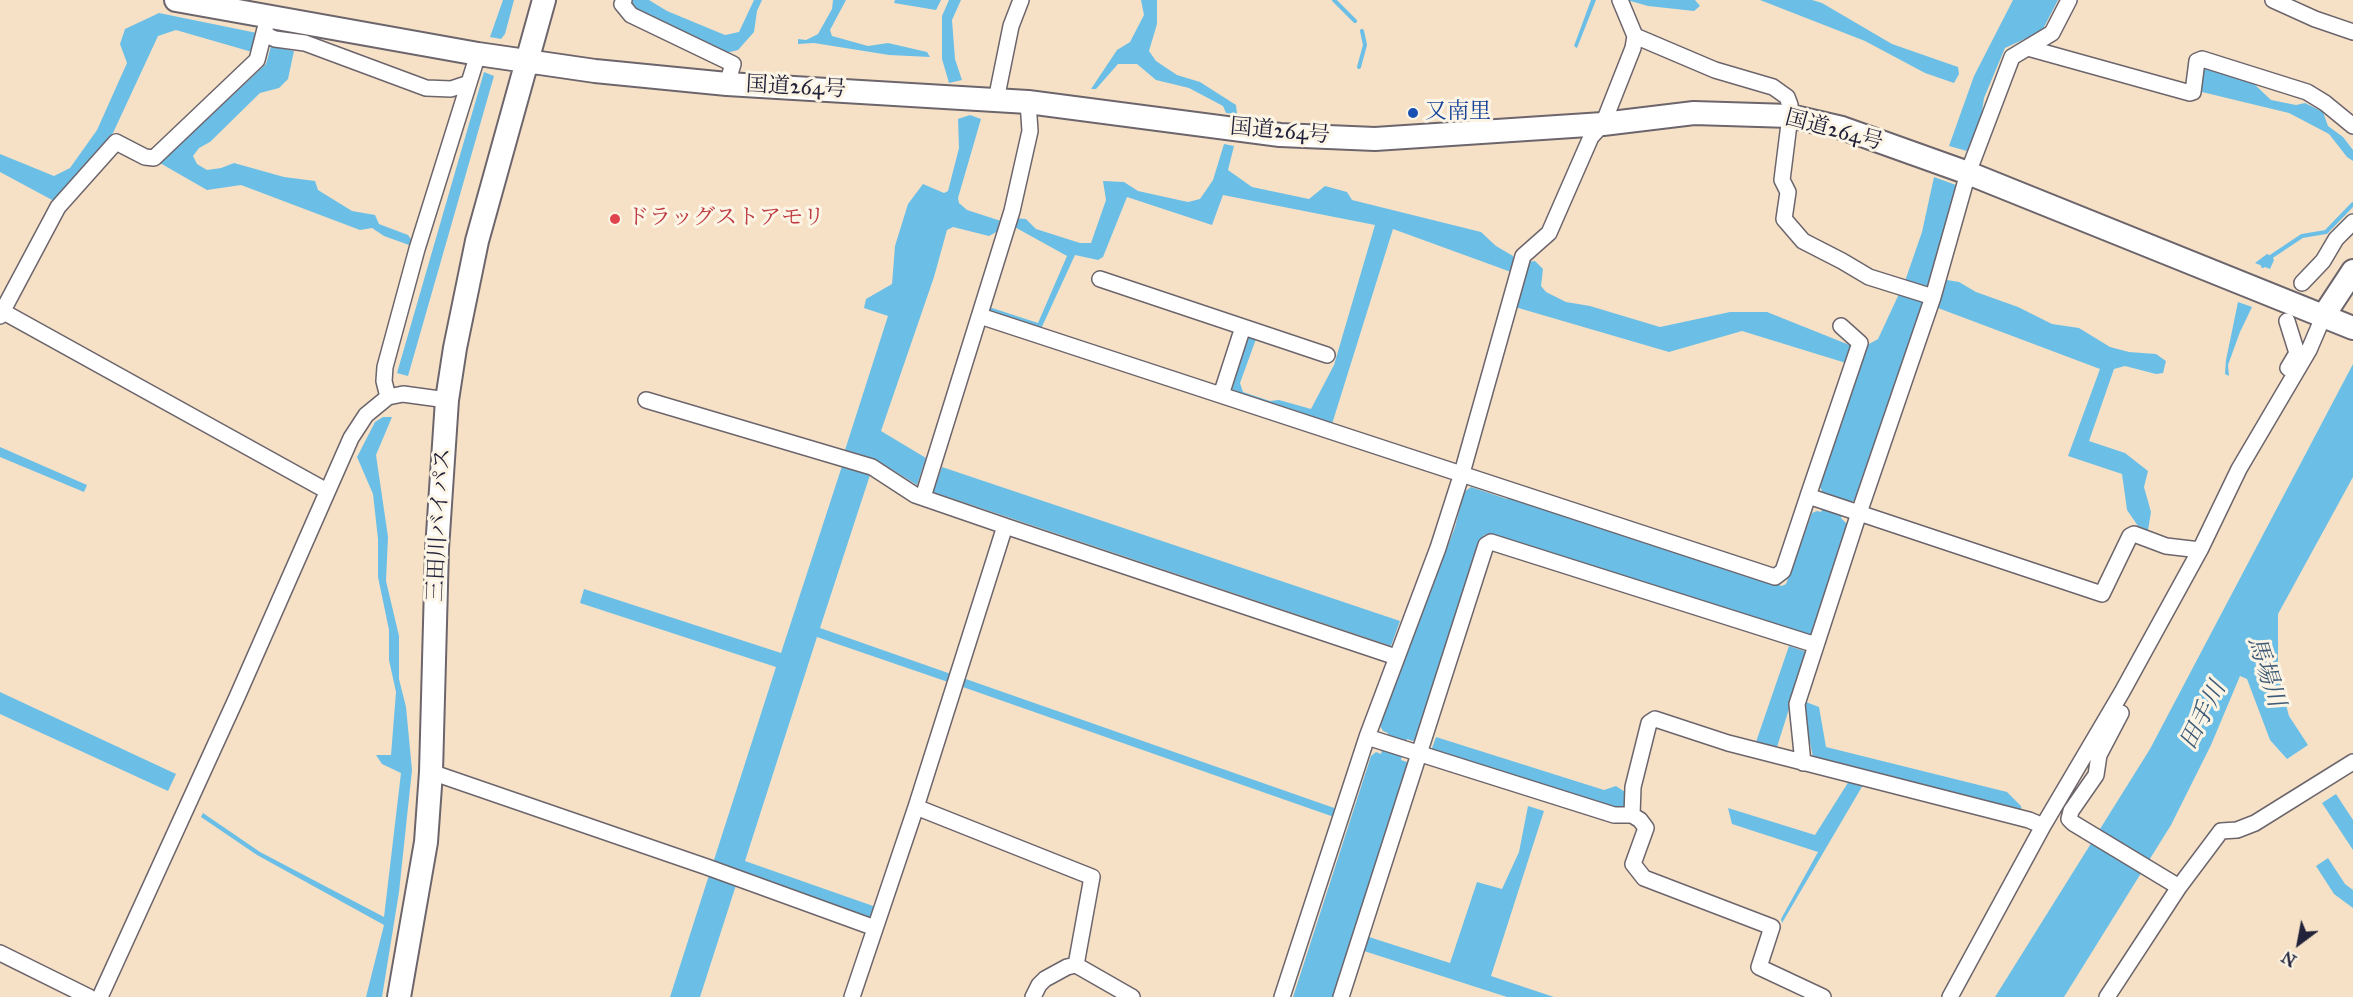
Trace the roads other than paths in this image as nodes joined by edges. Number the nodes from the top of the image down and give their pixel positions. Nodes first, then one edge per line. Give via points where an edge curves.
1 (176, 0) edge
2 (544, 0) edge
3 (624, 0) edge
4 (1021, 0) edge
5 (1620, 0) edge
6 (2069, 0) edge
7 (2273, 0) edge
8 (266, 25) junction
9 (2353, 32) edge
10 (1635, 36) junction
11 (2028, 48) junction
12 (477, 54) junction
13 (526, 61) junction
14 (469, 83) junction
15 (727, 84) junction
16 (996, 100) junction
17 (1028, 102) junction
18 (1790, 116) junction
19 (1603, 124) junction
20 (2353, 126) edge
21 (1968, 173) junction
22 (2353, 222) edge
23 (2351, 268) edge
24 (1100, 279) dead end
25 (2302, 283) dead end
26 (1929, 295) junction
27 (1, 314) edge
28 (981, 316) junction
29 (2286, 321) dead end
30 (2339, 322) edge
31 (1841, 326) dead end
32 (1243, 327) junction
33 (1327, 355) dead end
34 (1221, 395) junction
35 (388, 397) junction
36 (447, 400) junction
37 (646, 400) dead end
38 (2261, 429) junction
39 (1462, 473) junction
40 (327, 491) junction
41 (923, 497) junction
42 (1814, 498) junction
43 (1854, 511) junction
44 (1005, 526) junction
45 (2200, 550) junction
46 (1816, 645) junction
47 (1396, 657) junction
48 (2122, 692) junction
49 (1373, 739) junction
50 (1413, 752) junction
51 (2353, 762) edge
52 (1803, 763) junction
53 (431, 772) junction
54 (916, 807) junction
55 (1632, 815) junction
56 (2043, 826) junction
57 (2176, 885) junction
58 (875, 928) junction
59 (0, 953) edge
60 (1076, 965) junction
61 (89, 997) edge
62 (100, 997) edge
63 (399, 997) edge
64 (852, 997) edge
65 (1033, 997) edge
66 (1132, 997) edge
67 (1282, 997) edge
68 (1341, 997) edge
69 (1823, 997) edge
70 (1950, 997) edge
71 (2107, 997) edge

1 - 8 highway, 国道264号
2 - 13 highway, 三田川バイパス
3 - 15 street via 622,4 631,15 733,64
4 - 16 street via 1011,26
5 - 10 street
6 - 11 street via 2052,33
7 - 9 street
8 - 12 highway, 国道264号
8 - 14 street via 275,39 305,43 426,88 451,89
8 - 27 street via 257,60 154,158 116,142 58,207
10 - 18 street via 1715,70 1773,87 1787,97
10 - 19 street
11 - 20 street via 2190,93 2197,61 2202,59 2307,92
11 - 21 street via 2012,57
12 - 13 highway, 国道264号
12 - 14 street
13 - 15 highway, 国道264号
13 - 36 highway, 三田川バイパス via 477,241
14 - 35 street via 385,367
15 - 16 highway, 国道264号
16 - 17 highway, 国道264号
17 - 19 highway, 国道264号 via 1292,136 1375,139
17 - 28 street via 1030,131 1012,211
18 - 19 highway, 国道264号 via 1694,114
18 - 21 highway, 国道264号 via 1842,128
18 - 26 street via 1782,180 1788,192 1784,219 1803,242 1869,278
19 - 39 street via 1591,136 1549,233 1523,256
21 - 26 street
21 - 30 highway, 国道264号
22 - 25 street
23 - 30 highway
24 - 32 street
26 - 43 street
27 - 40 street
28 - 34 street
28 - 41 street
29 - 38 street via 2296,352 2267,404
30 - 38 street via 2309,351
31 - 42 street via 1860,343
32 - 33 street
32 - 34 street
34 - 39 street
35 - 36 street via 403,394
35 - 40 street via 366,415 351,438
36 - 53 highway, 三田川バイパス via 437,549
37 - 41 street via 872,467
38 - 45 street
39 - 42 street via 1775,577 1783,572
39 - 47 street
40 - 62 street
41 - 44 street
42 - 43 street
43 - 45 street via 2102,594 2134,534 2166,546
43 - 46 street
44 - 47 street
44 - 54 street
45 - 48 street
46 - 50 street via 1491,542 1486,545
46 - 52 street via 1797,704
47 - 49 street
48 - 56 street
48 - 57 street via 2128,701 2099,755 2096,775 2069,819
49 - 50 street
49 - 67 street
50 - 55 street via 1614,815
50 - 68 street
51 - 57 street via 2255,823 2221,831
52 - 55 street via 1655,719 1649,723 1633,787
52 - 56 street
53 - 58 street
53 - 63 highway, 三田川バイパス via 426,842
54 - 58 street
54 - 60 street via 1092,877
55 - 69 street via 1646,828 1633,864 1644,878 1772,927 1759,967
56 - 70 street
57 - 71 street
58 - 64 street
59 - 61 street
60 - 65 street via 1045,979
60 - 66 street

